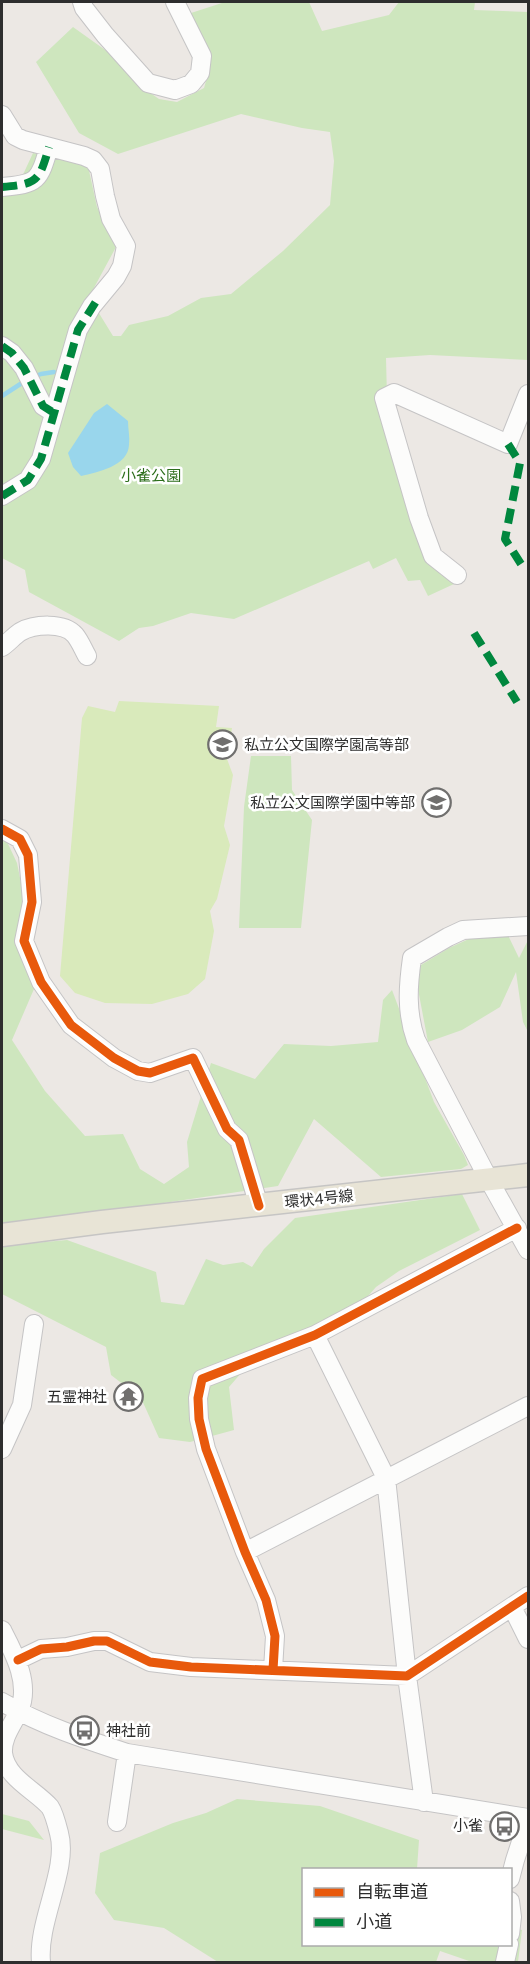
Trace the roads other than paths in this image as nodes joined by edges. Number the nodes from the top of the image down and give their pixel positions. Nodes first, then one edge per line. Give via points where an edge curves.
1 (82, 2) edge
2 (175, 2) edge
3 (2, 116) edge
4 (49, 147) junction
5 (2, 187) edge
6 (2, 346) edge
7 (528, 394) edge
8 (54, 413) junction
9 (2, 496) edge
10 (457, 575) dead end
11 (2, 648) edge
12 (87, 656) dead end
13 (2, 829) edge
14 (528, 926) edge
15 (528, 1175) edge
16 (489, 1180) junction
17 (259, 1206) junction
18 (517, 1228) junction
19 (2, 1235) edge
20 (528, 1250) edge
21 (34, 1324) dead end
22 (315, 1335) junction
23 (528, 1406) edge
24 (2, 1449) edge
25 (386, 1478) junction
26 (245, 1552) junction
27 (528, 1596) edge
28 (512, 1607) junction
29 (2, 1630) edge
30 (528, 1639) edge
31 (18, 1660) junction
32 (273, 1670) junction
33 (407, 1676) junction
34 (2, 1701) edge
35 (19, 1712) junction
36 (127, 1753) junction
37 (424, 1802) junction
38 (528, 1819) edge
39 (117, 1822) dead end
40 (512, 1871) edge
41 (509, 1946) edge
42 (41, 1962) edge
43 (505, 1962) edge

1 - 2 street via 105,35 148,83 175,90 191,84 200,73 202,56
3 - 4 street via 15,136
4 - 5 street via 35,181
4 - 8 street via 93,160 100,169 111,219 126,246 116,277 78,330
6 - 8 street via 25,370 43,406
7 - 10 street via 508,444 394,393 384,398 433,556
8 - 9 street via 40,459 28,480
11 - 12 street via 22,631 59,626 76,636
13 - 17 street via 20,839 28,855 32,902 24,940 41,982 71,1025 138,1071 150,1073 193,1058 227,1129 239,1140
14 - 16 street via 463,930 412,958 409,984 416,1040
15 - 16 main road, 環状4号線
16 - 17 main road, 環状4号線
16 - 18 street
17 - 19 main road, 環状4号線
18 - 20 street
18 - 22 street
21 - 24 street via 22,1405
22 - 25 street
22 - 26 street via 202,1379 199,1419 206,1449
23 - 25 street
25 - 26 street
25 - 33 street
26 - 32 street via 266,1600 275,1635
27 - 28 street
28 - 30 street
28 - 33 street
29 - 31 street
31 - 32 street via 41,1649 106,1641 150,1662
31 - 35 street via 24,1696
32 - 33 street
33 - 37 street
34 - 35 street
35 - 36 street
35 - 42 street via 6,1736 3,1752 7,1768 51,1809 60,1835 61,1859 45,1916
36 - 37 street
36 - 39 street
37 - 38 street
38 - 40 street
41 - 43 street

